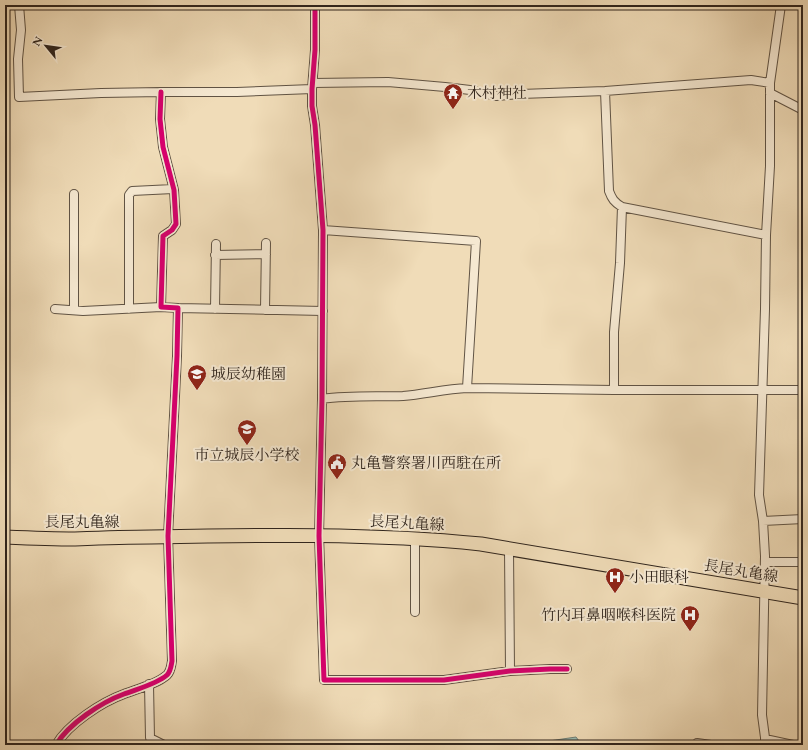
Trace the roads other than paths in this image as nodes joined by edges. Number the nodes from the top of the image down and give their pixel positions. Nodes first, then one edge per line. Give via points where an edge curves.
1 (19, 5) edge
2 (315, 5) edge
3 (782, 5) edge
4 (770, 83) junction
5 (312, 86) junction
6 (605, 91) junction
7 (161, 92) junction
8 (770, 93) junction
9 (803, 110) edge
10 (173, 189) junction
11 (74, 194) dead end
12 (622, 207) junction
13 (323, 230) junction
14 (766, 235) junction
15 (266, 243) dead end
16 (216, 244) dead end
17 (266, 254) junction
18 (216, 255) junction
19 (160, 307) junction
20 (178, 308) junction
21 (55, 309) dead end
22 (129, 309) junction
23 (215, 309) junction
24 (74, 310) junction
25 (265, 310) junction
26 (323, 311) junction
27 (467, 388) junction
28 (614, 390) junction
29 (762, 390) junction
30 (803, 390) edge
31 (322, 399) junction
32 (803, 519) edge
33 (763, 521) junction
34 (168, 536) junction
35 (319, 536) junction
36 (5, 537) edge
37 (415, 539) junction
38 (509, 549) junction
39 (765, 562) junction
40 (803, 562) edge
41 (765, 591) junction
42 (803, 598) edge
43 (415, 612) dead end
44 (567, 670) dead end
45 (510, 671) junction
46 (149, 684) junction
47 (766, 742) edge
48 (56, 745) edge
49 (164, 745) edge
50 (697, 745) edge
51 (711, 745) edge
52 (793, 745) edge

1 - 7 street via 19,97
2 - 5 street
3 - 4 street
4 - 6 street via 751,80
4 - 8 street
5 - 6 street via 388,82 470,90 496,96
5 - 7 street via 237,92
5 - 13 street
6 - 12 street via 609,191 615,203
7 - 10 street via 163,147
8 - 9 street
8 - 14 street via 770,166
10 - 19 street via 176,224 163,236
10 - 22 street via 132,191 129,195
11 - 24 street
12 - 14 street
12 - 28 street via 614,332
13 - 26 street
13 - 27 street via 476,241
14 - 29 street
15 - 17 street
16 - 18 street
17 - 18 street
17 - 25 street
18 - 23 street
19 - 20 street
19 - 22 street
20 - 23 street
20 - 34 street
21 - 24 street
22 - 24 street
23 - 25 street
25 - 26 street
26 - 31 street
27 - 28 street
27 - 31 street via 404,396 342,396
28 - 29 street
29 - 30 street
29 - 33 street via 759,495
31 - 35 street
32 - 33 street
33 - 39 street
34 - 35 main road, 長尾丸亀線
34 - 36 main road, 長尾丸亀線 via 74,539
34 - 46 street via 171,670
35 - 37 main road, 長尾丸亀線
35 - 45 street via 324,680 444,680
37 - 38 main road, 長尾丸亀線 via 454,541
37 - 43 street
38 - 41 main road, 長尾丸亀線
38 - 45 street
39 - 40 street
39 - 41 street
41 - 42 main road, 長尾丸亀線
41 - 47 street via 762,715
44 - 45 street
46 - 48 street via 99,706 72,727
46 - 49 street via 150,738
47 - 52 street
50 - 51 street

